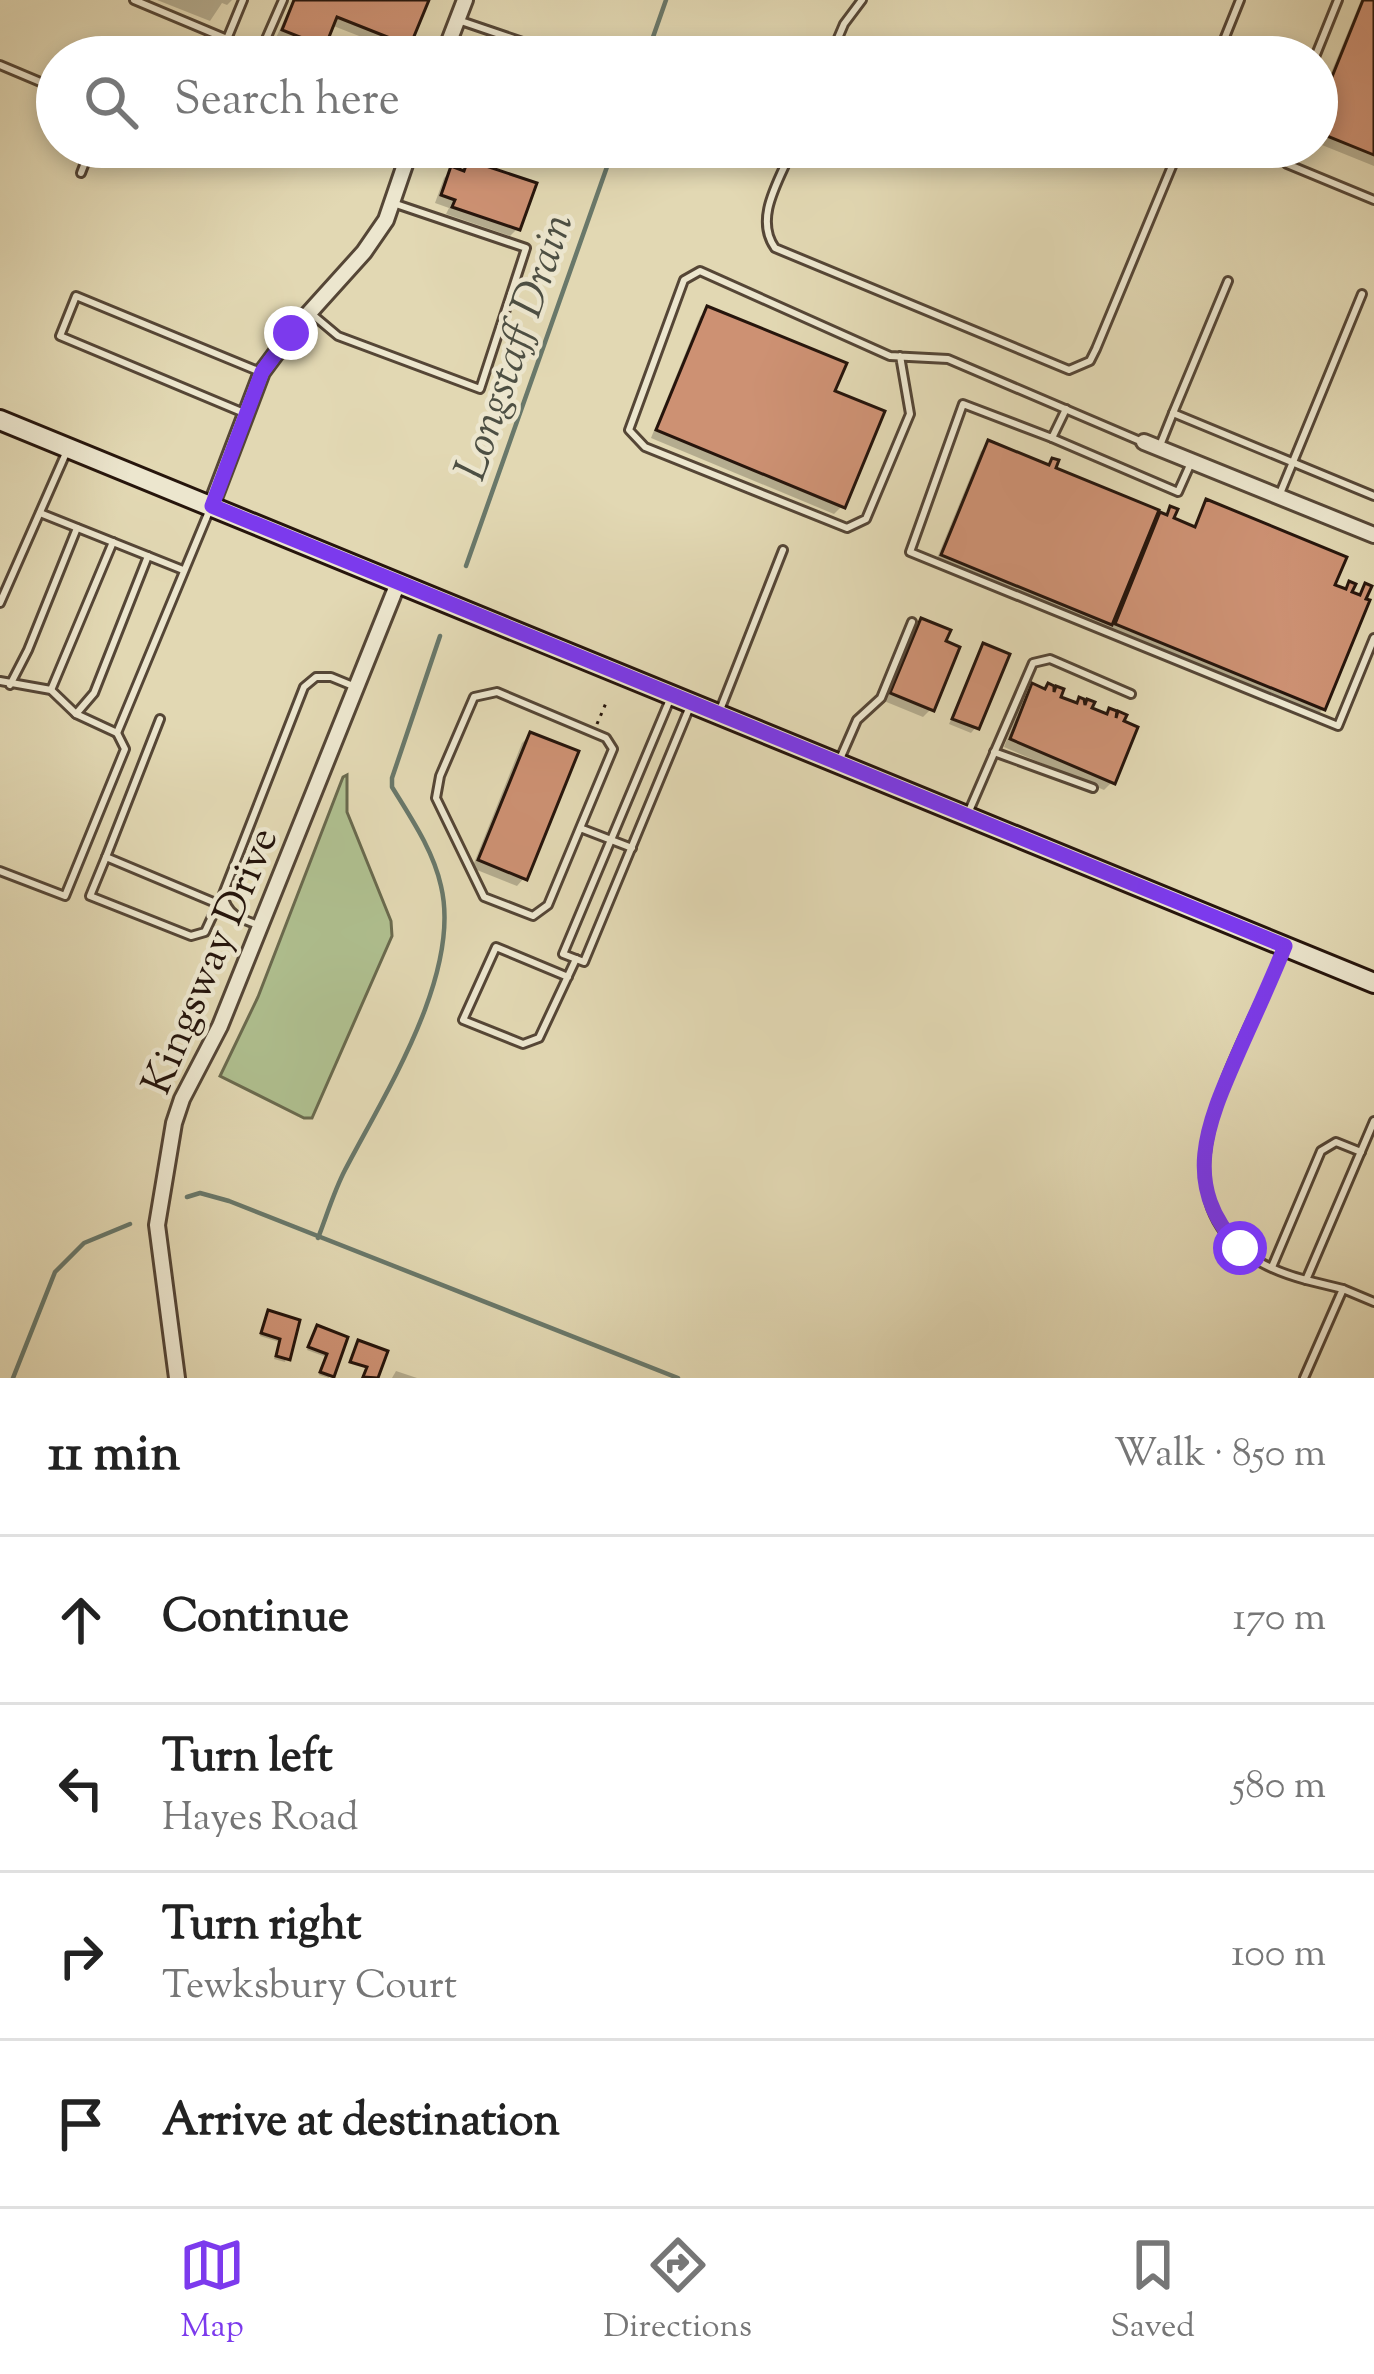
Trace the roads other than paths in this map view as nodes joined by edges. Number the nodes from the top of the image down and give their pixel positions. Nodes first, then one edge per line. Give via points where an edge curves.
1 (134, 0) edge
2 (243, 0) edge
3 (283, 0) edge
4 (465, 0) edge
5 (862, 0) edge
6 (1240, 0) edge
7 (1338, 0) edge
8 (458, 20) junction
9 (220, 36) edge
10 (228, 36) edge
11 (267, 36) edge
12 (452, 36) edge
13 (505, 36) edge
14 (839, 36) edge
15 (1225, 36) edge
16 (1323, 36) edge
17 (0, 65) edge
18 (36, 80) edge
19 (83, 168) edge
20 (404, 168) edge
21 (785, 168) edge
22 (1171, 168) edge
23 (1297, 168) edge
24 (81, 173) dead end
25 (393, 198) junction
26 (1374, 200) edge
27 (1228, 280) dead end
28 (1362, 294) dead end
29 (310, 312) junction
30 (900, 356) junction
31 (262, 372) junction
32 (1066, 409) junction
33 (244, 413) junction
34 (1174, 413) junction
35 (0, 420) edge
36 (1052, 438) junction
37 (1151, 445) junction
38 (69, 448) junction
39 (1192, 461) junction
40 (1293, 463) junction
41 (1374, 496) edge
42 (1279, 497) junction
43 (212, 506) junction
44 (40, 513) junction
45 (77, 528) junction
46 (1373, 533) edge
47 (113, 542) junction
48 (783, 550) dead end
49 (148, 556) junction
50 (183, 570) junction
51 (398, 583) junction
52 (0, 603) edge
53 (912, 622) dead end
54 (1374, 638) edge
55 (0, 681) edge
56 (10, 685) junction
57 (357, 687) junction
58 (51, 690) junction
59 (1131, 694) dead end
60 (682, 698) junction
61 (718, 713) junction
62 (76, 714) junction
63 (160, 719) dead end
64 (117, 733) junction
65 (994, 752) junction
66 (838, 762) junction
67 (1093, 788) dead end
68 (967, 816) junction
69 (580, 828) junction
70 (610, 840) junction
71 (632, 848) junction
72 (106, 857) junction
73 (0, 871) edge
74 (222, 906) junction
75 (261, 926) junction
76 (1285, 946) junction
77 (576, 959) junction
78 (568, 977) junction
79 (1374, 983) edge
80 (1374, 1121) edge
81 (1361, 1152) junction
82 (1271, 1268) junction
83 (1306, 1280) junction
84 (1343, 1289) junction
85 (1374, 1301) edge
86 (177, 1378) edge
87 (1304, 1378) edge

1 - 9 lane
2 - 10 lane
3 - 11 lane
4 - 8 street
5 - 14 lane
6 - 15 lane
7 - 16 lane
8 - 12 street
8 - 13 lane
17 - 18 lane
19 - 24 lane
20 - 25 street
21 - 22 lane via 767,211 776,248 1069,370 1090,361
23 - 26 lane
25 - 29 street via 375,236
25 - 29 lane via 526,248 480,389 338,336
27 - 34 lane
28 - 40 lane
29 - 31 street
30 - 30 lane via 700,272 685,280 629,430 645,447 847,528 866,519 910,414
30 - 32 lane via 948,359
31 - 33 street
31 - 33 lane via 76,296 60,336
32 - 36 lane
32 - 37 lane
33 - 43 street
34 - 37 lane
34 - 40 lane
35 - 38 main road
36 - 39 lane via 1178,492
36 - 54 lane via 963,404 910,552 1338,726
37 - 39 street
38 - 43 main road
38 - 44 lane
39 - 42 street
40 - 41 lane
40 - 42 lane
42 - 46 street
43 - 50 lane
43 - 51 main road
44 - 45 lane
44 - 52 lane
45 - 47 lane
45 - 56 lane
47 - 49 lane
47 - 58 lane
48 - 61 lane
49 - 50 lane
49 - 62 lane via 94,693
50 - 64 lane
51 - 57 street, Kingsway Drive
51 - 60 main road
53 - 66 lane via 881,698 857,720
55 - 56 lane
56 - 58 lane
57 - 74 lane via 331,677 304,687
57 - 75 street, Kingsway Drive
58 - 62 lane
59 - 65 lane via 1050,658 1034,663
60 - 61 main road
60 - 70 lane
60 - 71 lane
61 - 66 main road
62 - 64 lane
63 - 72 lane
64 - 73 lane via 125,749 64,896
65 - 67 lane
65 - 68 lane
66 - 68 main road
68 - 76 main road
69 - 69 lane via 548,905 533,916 484,897 436,798 474,697 497,692 606,738 613,749
69 - 70 lane
70 - 71 lane
70 - 77 lane via 563,953
71 - 77 lane via 584,962
72 - 74 lane
72 - 74 lane via 90,896 191,937 206,932
74 - 75 lane
75 - 86 street, Kingsway Drive via 182,1099 164,1172 157,1225
76 - 79 main road
76 - 82 lane via 1212,1116 1203,1157 1216,1219
77 - 78 lane
78 - 78 lane via 539,1038 523,1044 463,1020 496,947
80 - 81 lane
81 - 82 lane via 1336,1142 1321,1151
81 - 83 lane
82 - 83 lane
83 - 84 lane
84 - 85 lane
84 - 87 lane

